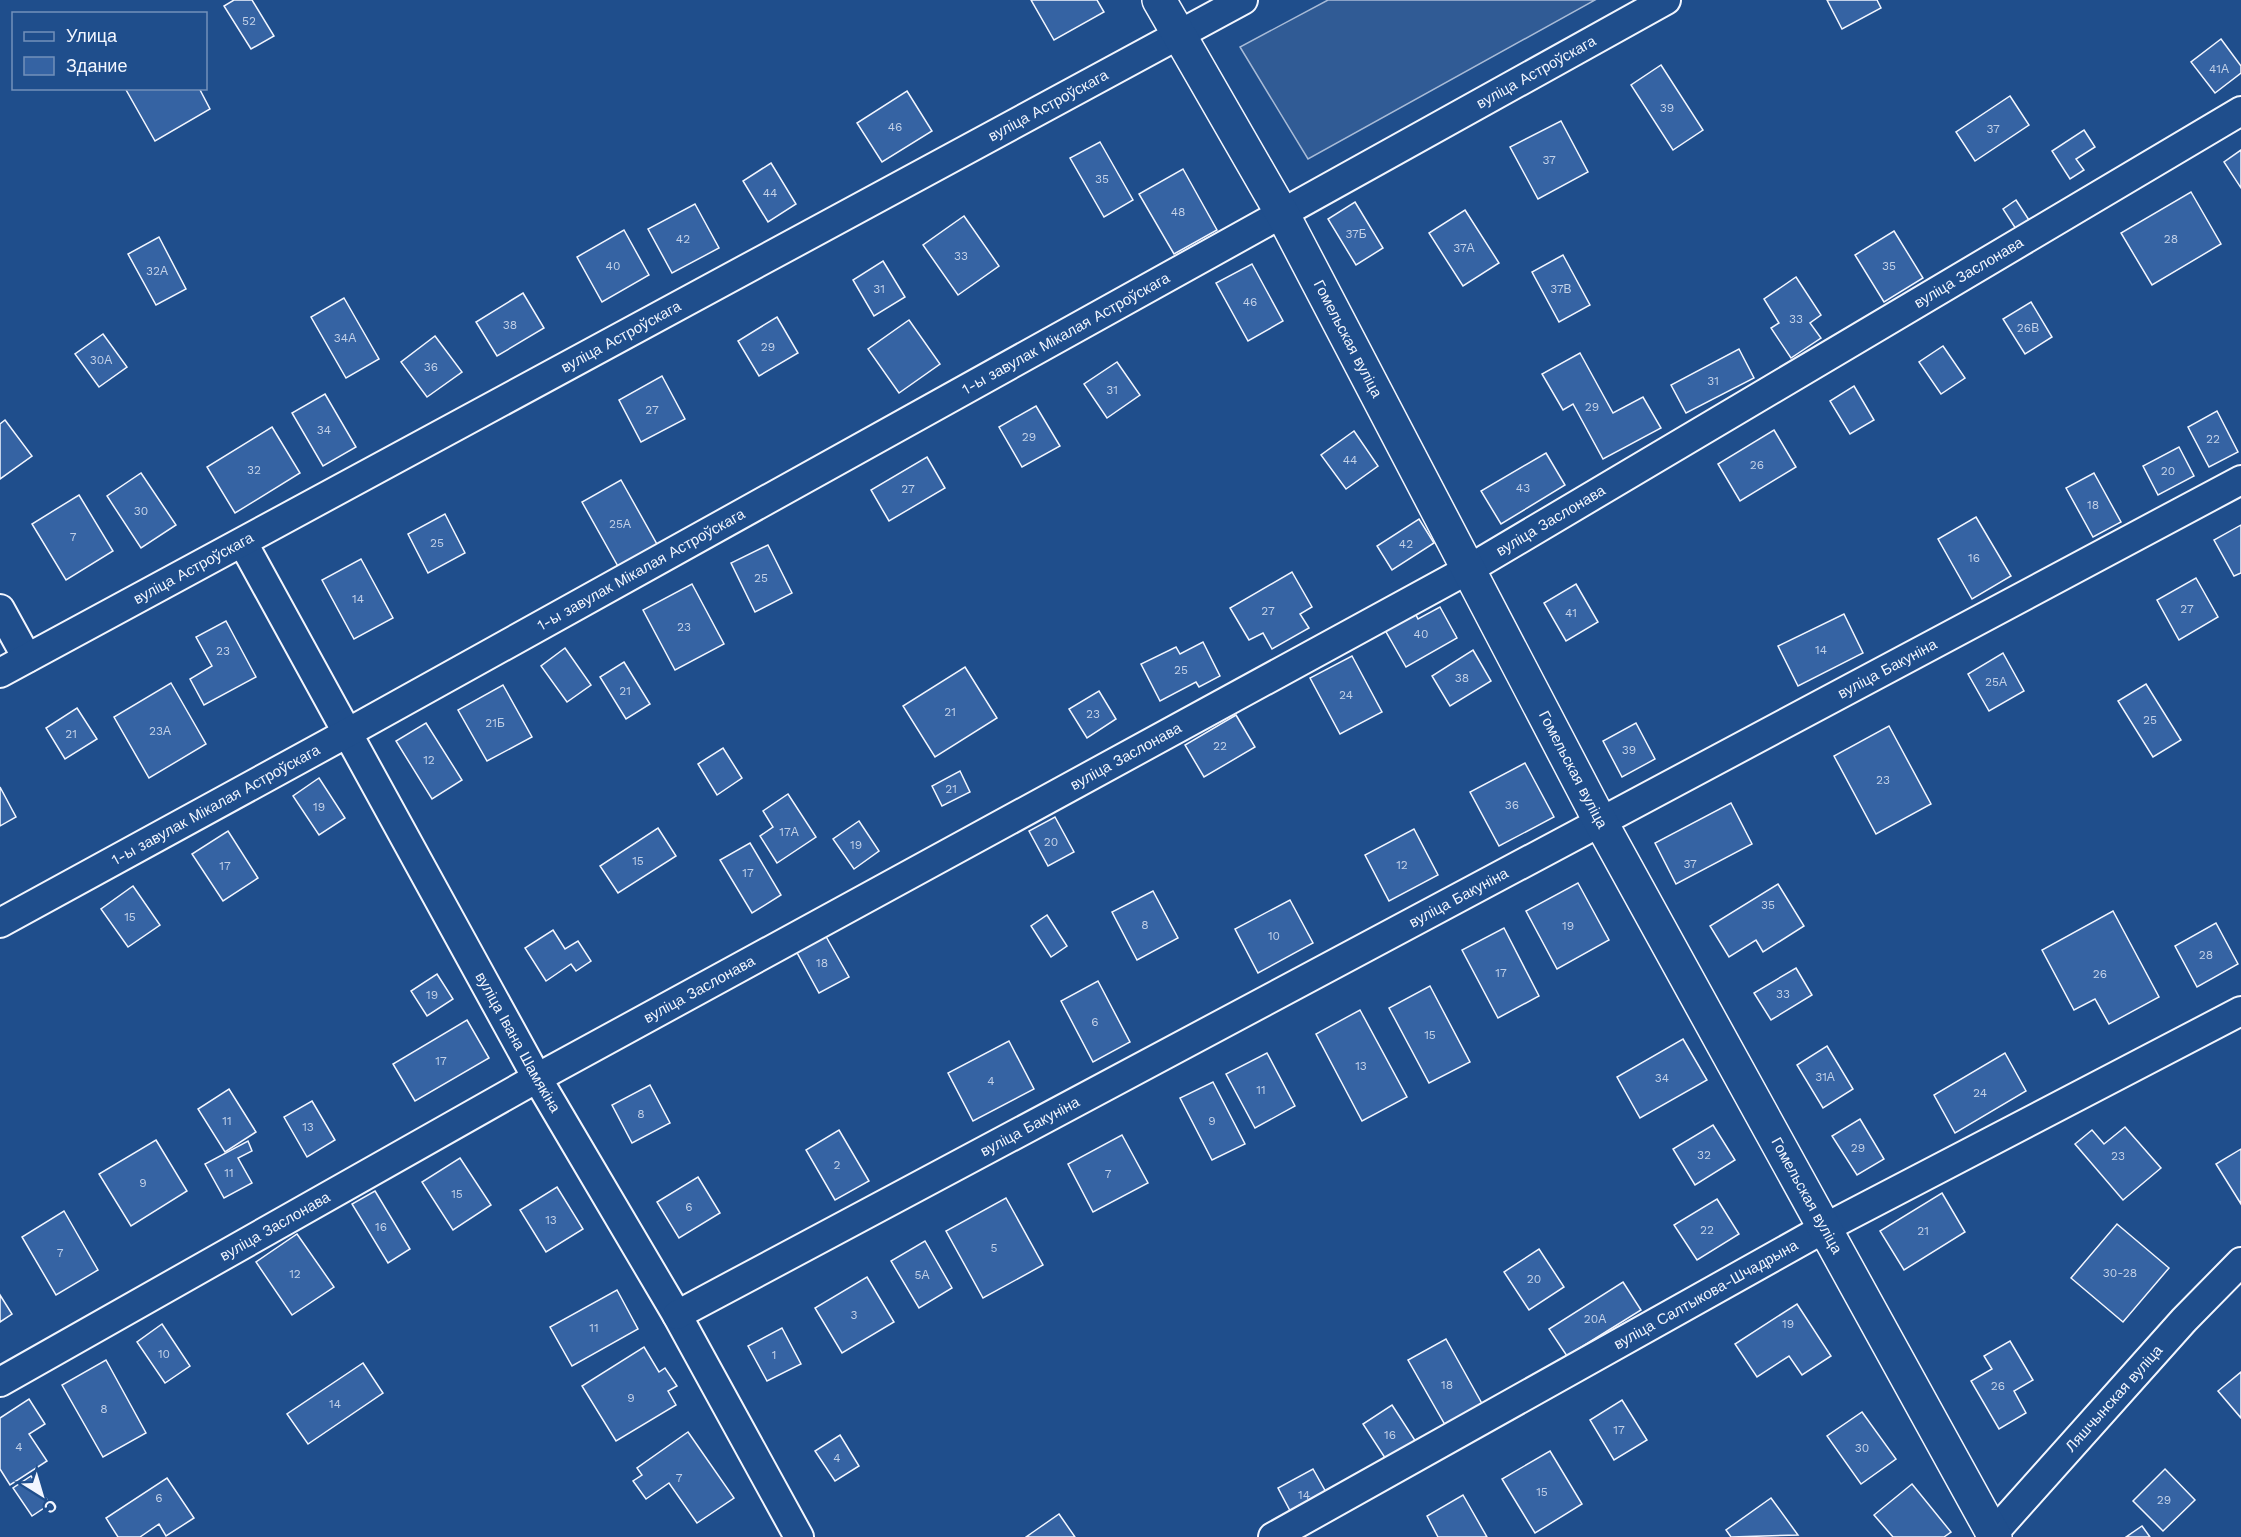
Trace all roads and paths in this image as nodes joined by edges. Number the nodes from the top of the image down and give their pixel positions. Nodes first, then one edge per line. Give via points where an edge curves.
1 (1159, 0) edge
2 (1244, 0) edge
3 (1666, 0) edge
4 (1179, 34) junction
5 (2241, 111) edge
6 (1283, 215) junction
7 (2241, 480) edge
8 (243, 543) junction
9 (1469, 569) junction
10 (0, 609) edge
11 (27, 658) junction
12 (0, 673) edge
13 (349, 732) junction
14 (1600, 821) junction
15 (0, 923) edge
16 (2241, 1011) edge
17 (537, 1078) junction
18 (1823, 1229) junction
19 (2241, 1262) edge
20 (677, 1315) junction
21 (0, 1382) edge
22 (1992, 1536) edge
23 (799, 1537) edge
24 (1273, 1537) edge

1 - 4 street, Гомельская вуліца
2 - 4 street, вуліца Астроўскага
3 - 6 street, вуліца Астроўскага
4 - 6 street, Гомельская вуліца
4 - 8 street, вуліца Астроўскага
5 - 9 street, вуліца Заслонава
6 - 9 street, Гомельская вуліца
6 - 13 street, 1-ы завулак Мікалая Астроўскага
7 - 14 street, вуліца Бакуніна
8 - 11 street, вуліца Астроўскага
8 - 13 street, вуліца Івана Шамякіна
9 - 14 street, Гомельская вуліца
9 - 17 street, вуліца Заслонава
10 - 11 street
11 - 12 street, вуліца Астроўскага
13 - 15 street, 1-ы завулак Мікалая Астроўскага
13 - 17 street, вуліца Івана Шамякіна
14 - 18 street, Гомельская вуліца
14 - 20 street, вуліца Бакуніна
16 - 18 street, вуліца Салтыкова-Шчадрына
17 - 20 street, вуліца Івана Шамякіна
17 - 21 street, вуліца Заслонава
18 - 22 street, Гомельская вуліца
18 - 24 street, вуліца Салтыкова-Шчадрына
19 - 22 street, Ляшчынская вуліца via 2184,1320
20 - 23 street, вуліца Івана Шамякіна

